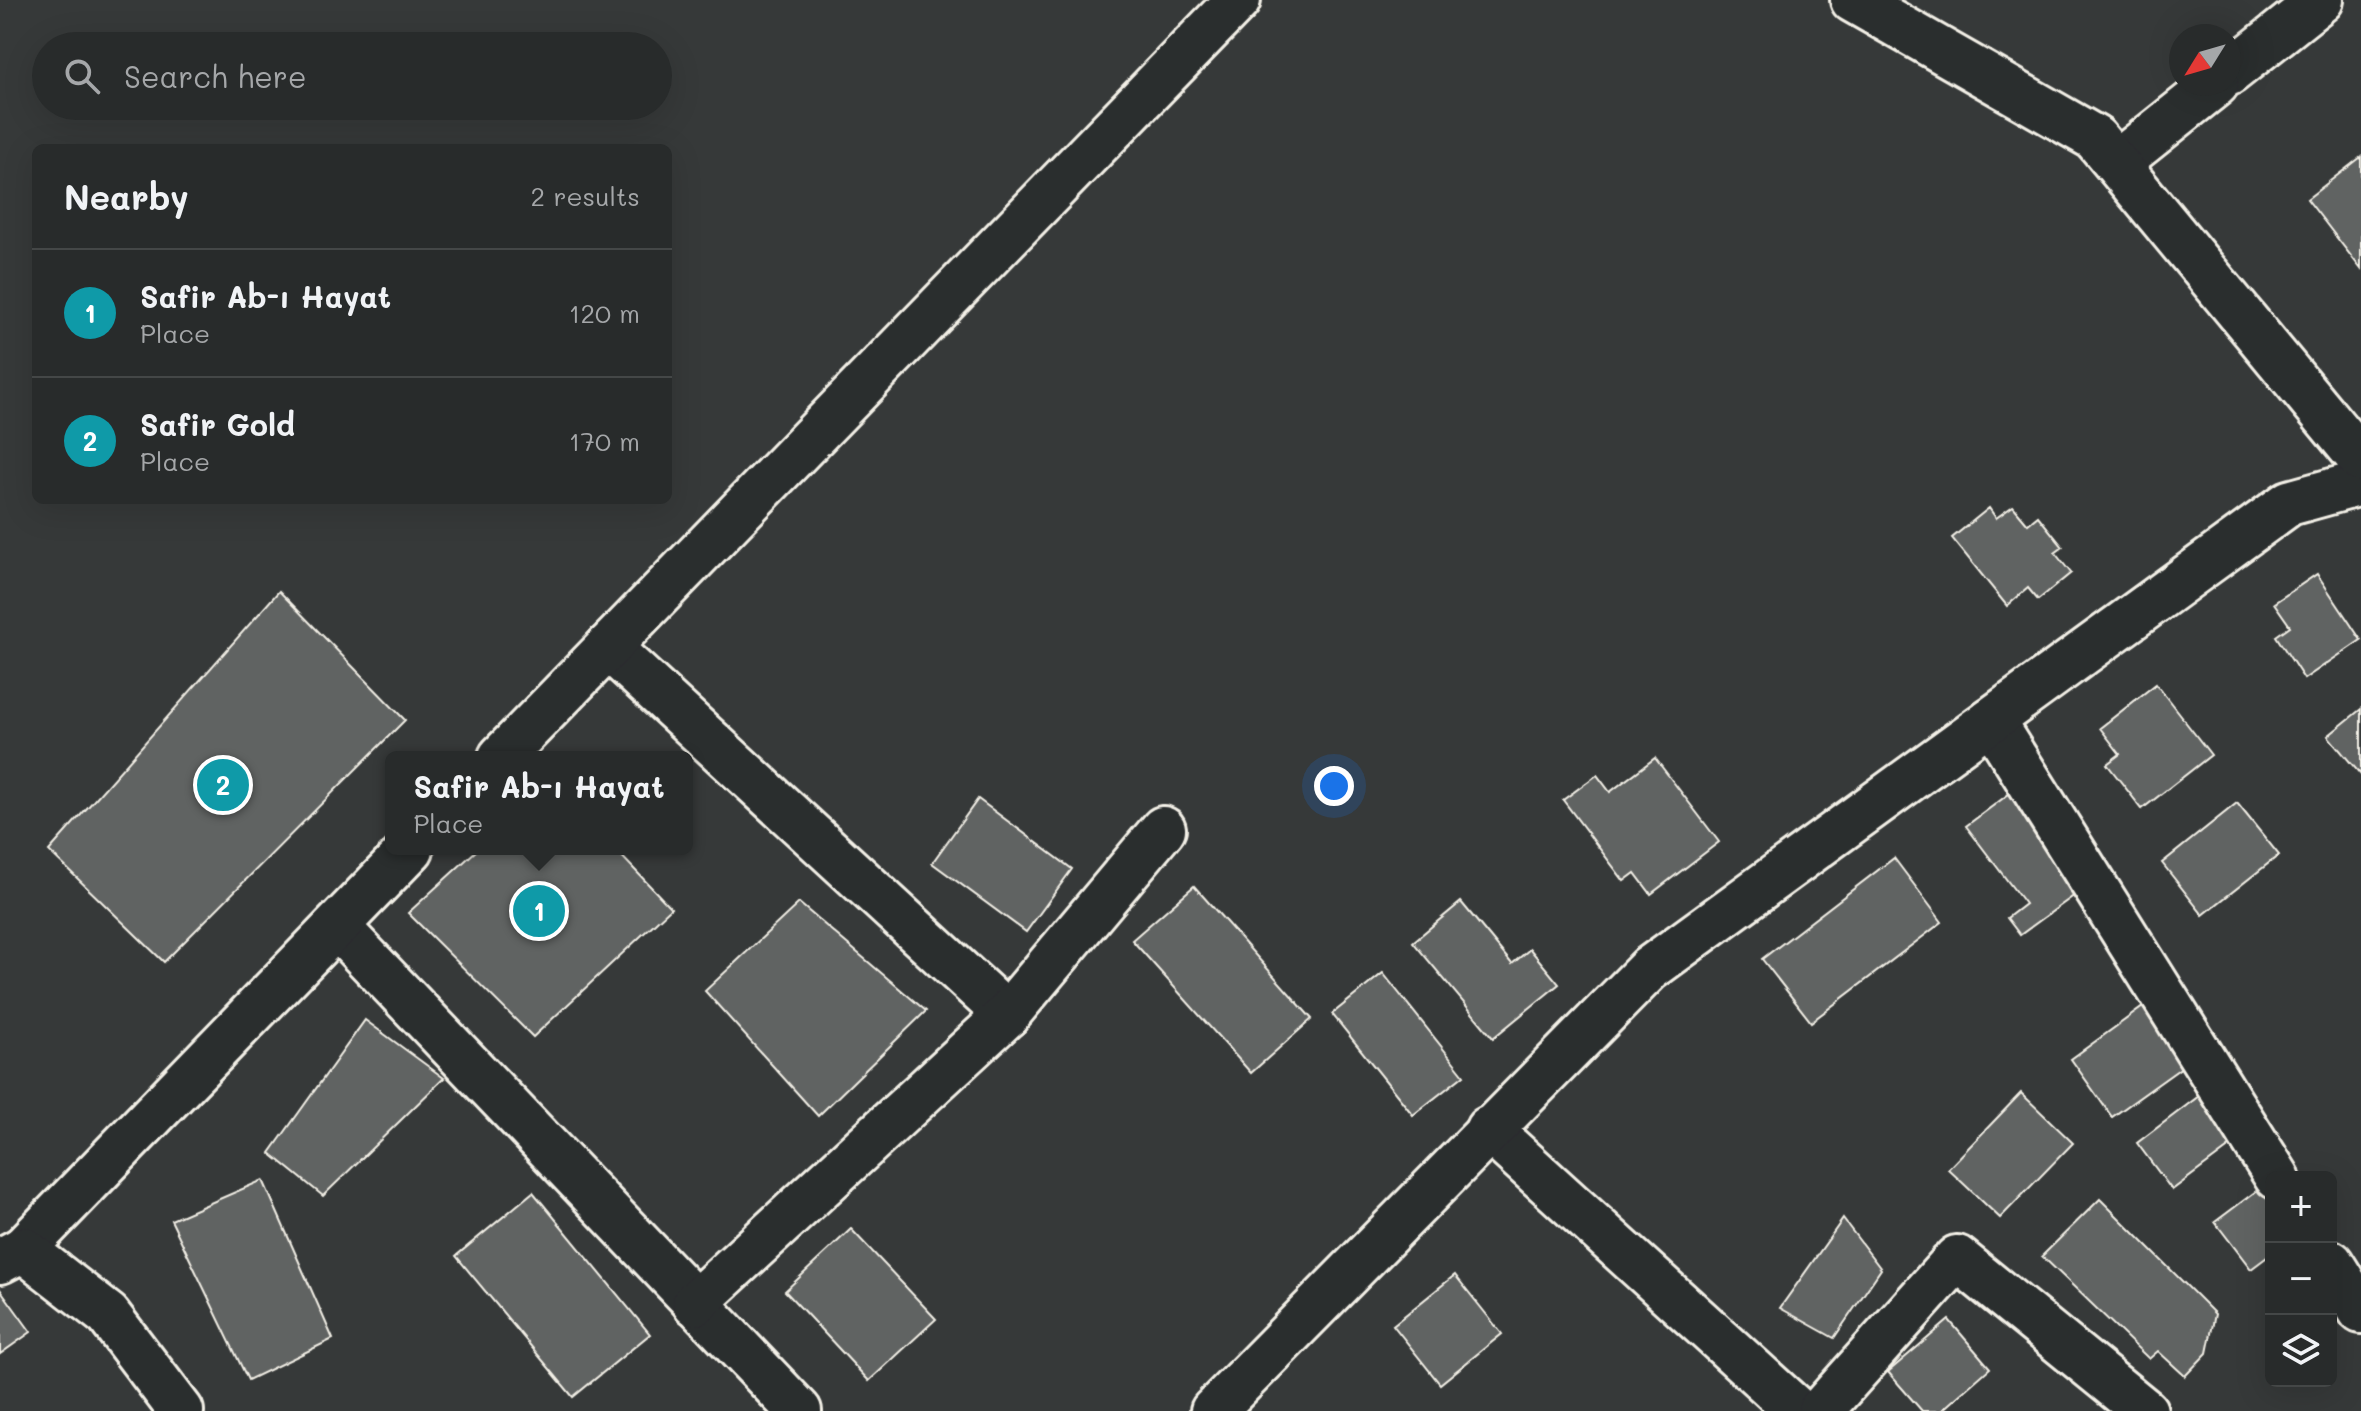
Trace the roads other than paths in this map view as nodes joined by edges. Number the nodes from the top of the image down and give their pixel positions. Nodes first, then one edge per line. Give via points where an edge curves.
1 (1238, 0) edge
2 (1853, 0) edge
3 (2321, 0) edge
4 (2241, 63) edge
5 (2201, 96) edge
6 (2117, 163) junction
7 (2361, 460) edge
8 (2361, 483) edge
9 (608, 647) junction
10 (1991, 720) junction
11 (507, 751) edge
12 (1163, 829) dead end
13 (405, 855) edge
14 (344, 934) dead end
15 (1007, 1015) junction
16 (1488, 1129) junction
17 (2273, 1171) edge
18 (11, 1255) edge
19 (2337, 1273) edge
20 (695, 1303) junction
21 (2361, 1311) edge
22 (181, 1411) edge
23 (799, 1411) edge
24 (1213, 1411) edge
25 (1798, 1411) edge
26 (1820, 1411) edge
27 (2145, 1411) edge

1 - 9 street
2 - 6 street via 2095,138
3 - 4 street
5 - 6 street
6 - 7 street
8 - 10 street via 2289,503
9 - 11 street
9 - 15 street
10 - 16 street via 1649,969
10 - 17 street
12 - 15 street
13 - 18 street
14 - 20 street
15 - 20 street
16 - 24 street
16 - 25 street
18 - 22 street via 108,1315
19 - 21 street
20 - 23 street
26 - 27 street via 1957,1258

